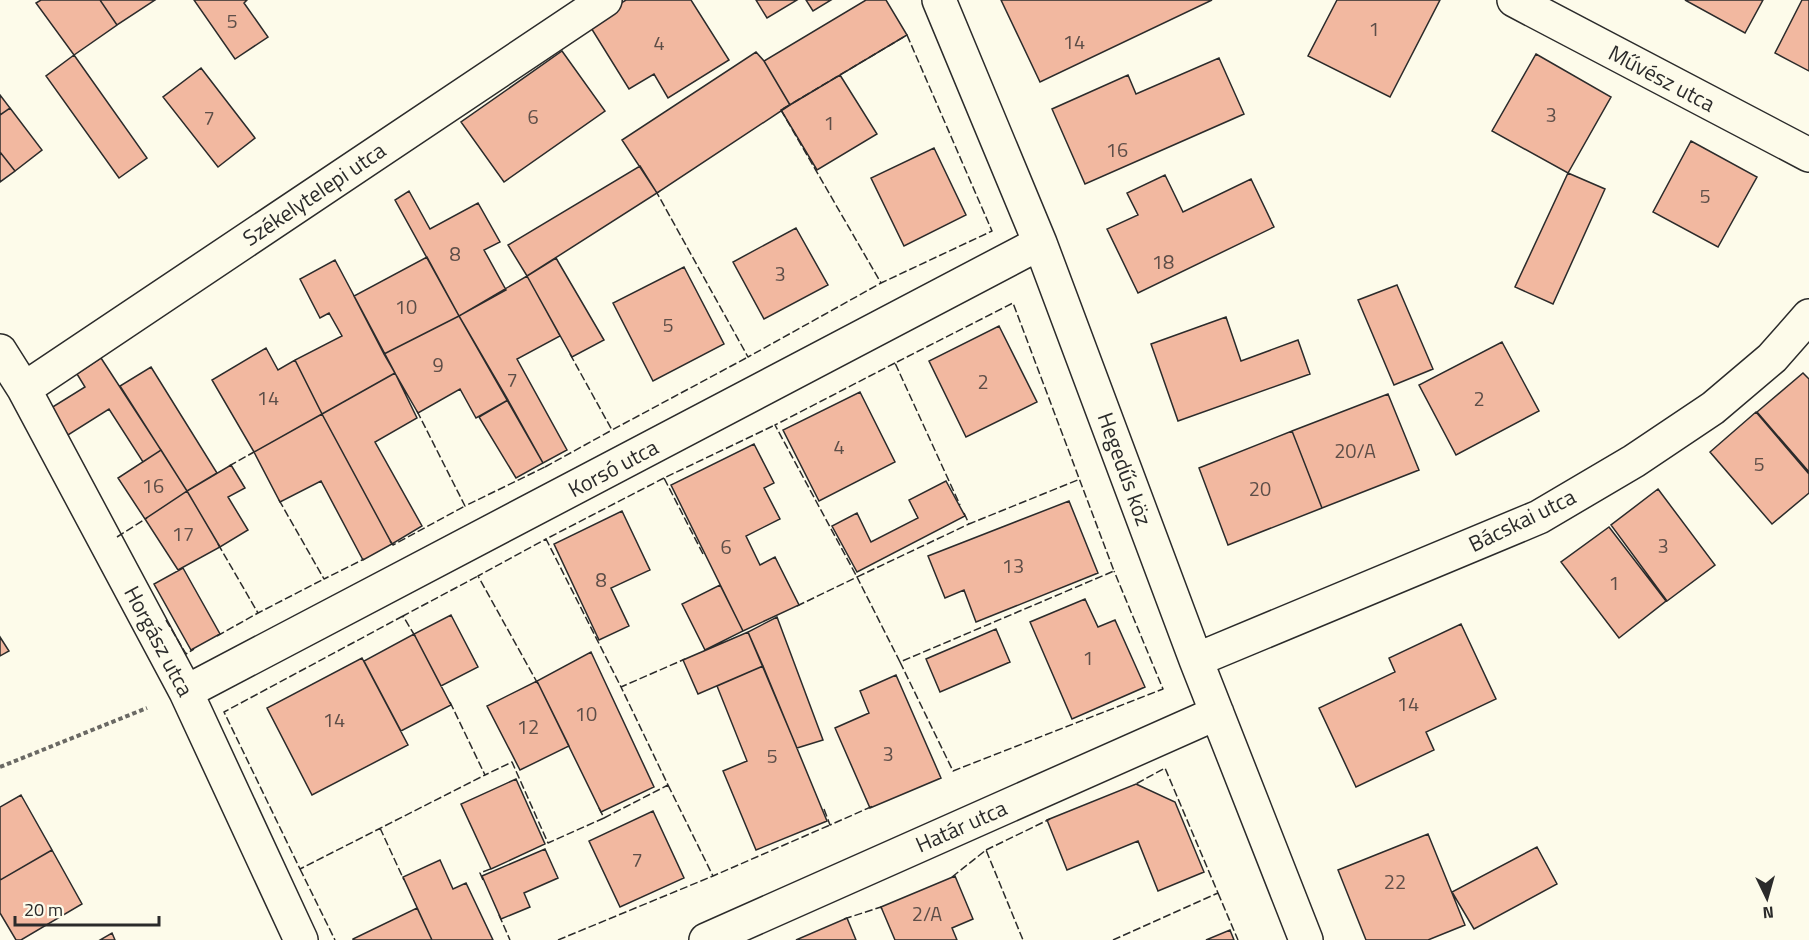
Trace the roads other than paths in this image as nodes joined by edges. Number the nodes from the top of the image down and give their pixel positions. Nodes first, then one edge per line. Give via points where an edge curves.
1 (604, 0) edge
2 (939, 0) edge
3 (1514, 0) edge
4 (1809, 155) edge
5 (1040, 243) junction
6 (1809, 316) edge
7 (0, 351) edge
8 (24, 389) junction
9 (1196, 660) junction
10 (186, 692) junction
11 (1216, 712) junction
12 (301, 940) edge
13 (706, 940) edge
14 (1306, 940) edge

1 - 8 street, Székelytelepi utca
2 - 5 street, Hegedűs köz
3 - 4 street, Művész utca
5 - 9 street, Hegedűs köz
5 - 10 street, Korsó utca
6 - 9 street, Bácskai utca via 1772,358 1713,408 1539,517
7 - 8 street, Horgász utca
8 - 10 street, Horgász utca
9 - 11 street, Hegedűs köz
10 - 12 street, Horgász utca
11 - 13 street, Határ utca
11 - 14 street, Hegedűs köz

